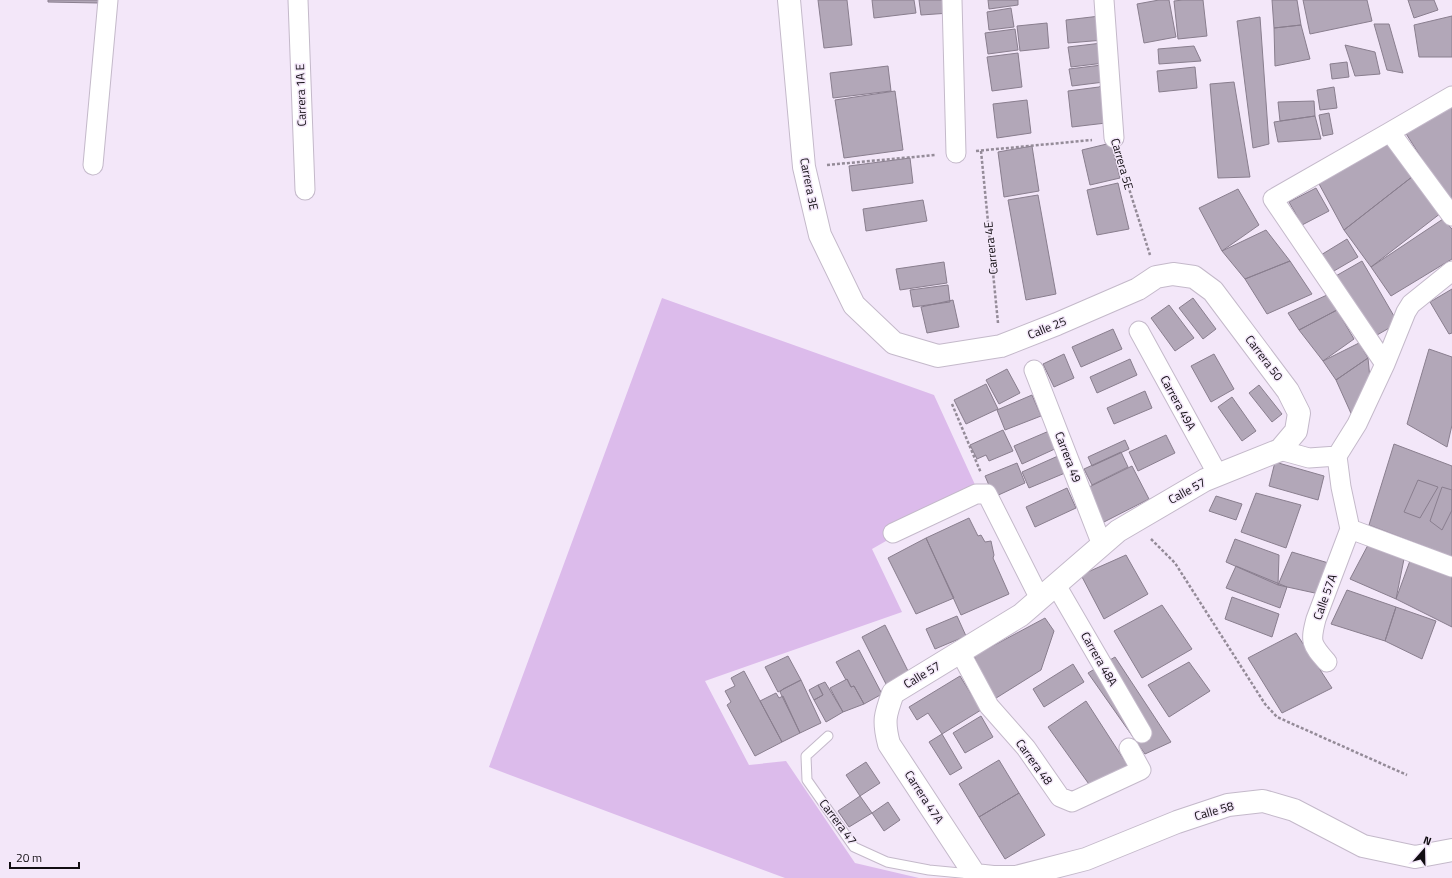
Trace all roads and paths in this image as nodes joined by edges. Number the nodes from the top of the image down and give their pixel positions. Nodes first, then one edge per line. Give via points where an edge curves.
1 (108, 0) edge
2 (298, 0) edge
3 (789, 0) edge
4 (952, 0) edge
5 (1104, 0) edge
6 (1452, 96) edge
7 (1390, 132) junction
8 (1114, 138) joint
9 (981, 151) dead end
10 (956, 153) dead end
11 (93, 165) dead end
12 (304, 190) dead end
13 (1452, 216) edge
14 (1452, 271) edge
15 (1156, 277) junction
16 (1194, 277) joint
17 (1139, 331) dead end
18 (894, 343) joint
19 (1001, 346) junction
20 (1385, 364) junction
21 (1034, 370) dead end
22 (952, 404) dead end
23 (1280, 450) junction
24 (1337, 456) junction
25 (1218, 475) junction
26 (987, 494) junction
27 (1133, 522) junction
28 (1350, 529) junction
29 (893, 533) dead end
30 (1102, 545) junction
31 (1452, 567) edge
32 (1048, 592) junction
33 (960, 652) junction
34 (1327, 662) dead end
35 (885, 715) joint
36 (1142, 732) dead end
37 (828, 736) dead end
38 (1129, 748) dead end
39 (1406, 775) dead end
40 (1452, 850) edge
41 (975, 875) junction

1 - 11 street
2 - 12 street, Carrera 1A E
3 - 18 main road, Carrera 3E via 804,167 820,235 854,304
4 - 10 street
5 - 8 street, Carrera 5E
6 - 7 street
7 - 13 street
7 - 20 street via 1273,199
8 - 15 path, Carrera 5E
9 - 19 path, Carrera 4E
14 - 20 street via 1411,304
15 - 16 main road, Calle 25 via 1173,274
15 - 19 main road, Calle 25 via 1138,289
16 - 23 main road, Carrera 50 via 1213,291 1288,391 1298,413 1298,419 1296,431
17 - 25 street, Carrera 49A
18 - 19 main road, Calle 25 via 938,356
20 - 24 street via 1357,424
21 - 30 street, Carrera 49
22 - 26 path via 980,468
23 - 24 street via 1309,458
23 - 25 main road, Calle 57
24 - 28 street
25 - 27 main road, Calle 57
26 - 29 street via 976,494
26 - 32 street, Carrera 48A
27 - 30 main road, Calle 57
27 - 39 path via 1175,563 1265,704 1277,717
28 - 31 street
28 - 34 street, Calle 57A via 1312,635 1314,647
30 - 32 main road, Calle 57
32 - 33 main road, Calle 57 via 1021,615
32 - 36 street, Carrera 48A
33 - 35 main road, Calle 57 via 893,692
33 - 38 street, Carrera 48 via 989,706 1026,748 1060,797 1072,802 1141,770
35 - 41 main road, Carrera 47A via 889,744
37 - 41 lane, Carrera 47 via 806,756 806,780 854,847 887,862
40 - 41 main road, Calle 58 via 1415,857 1363,846 1294,810 1263,801 1228,805 1177,822 1086,859 1016,877

